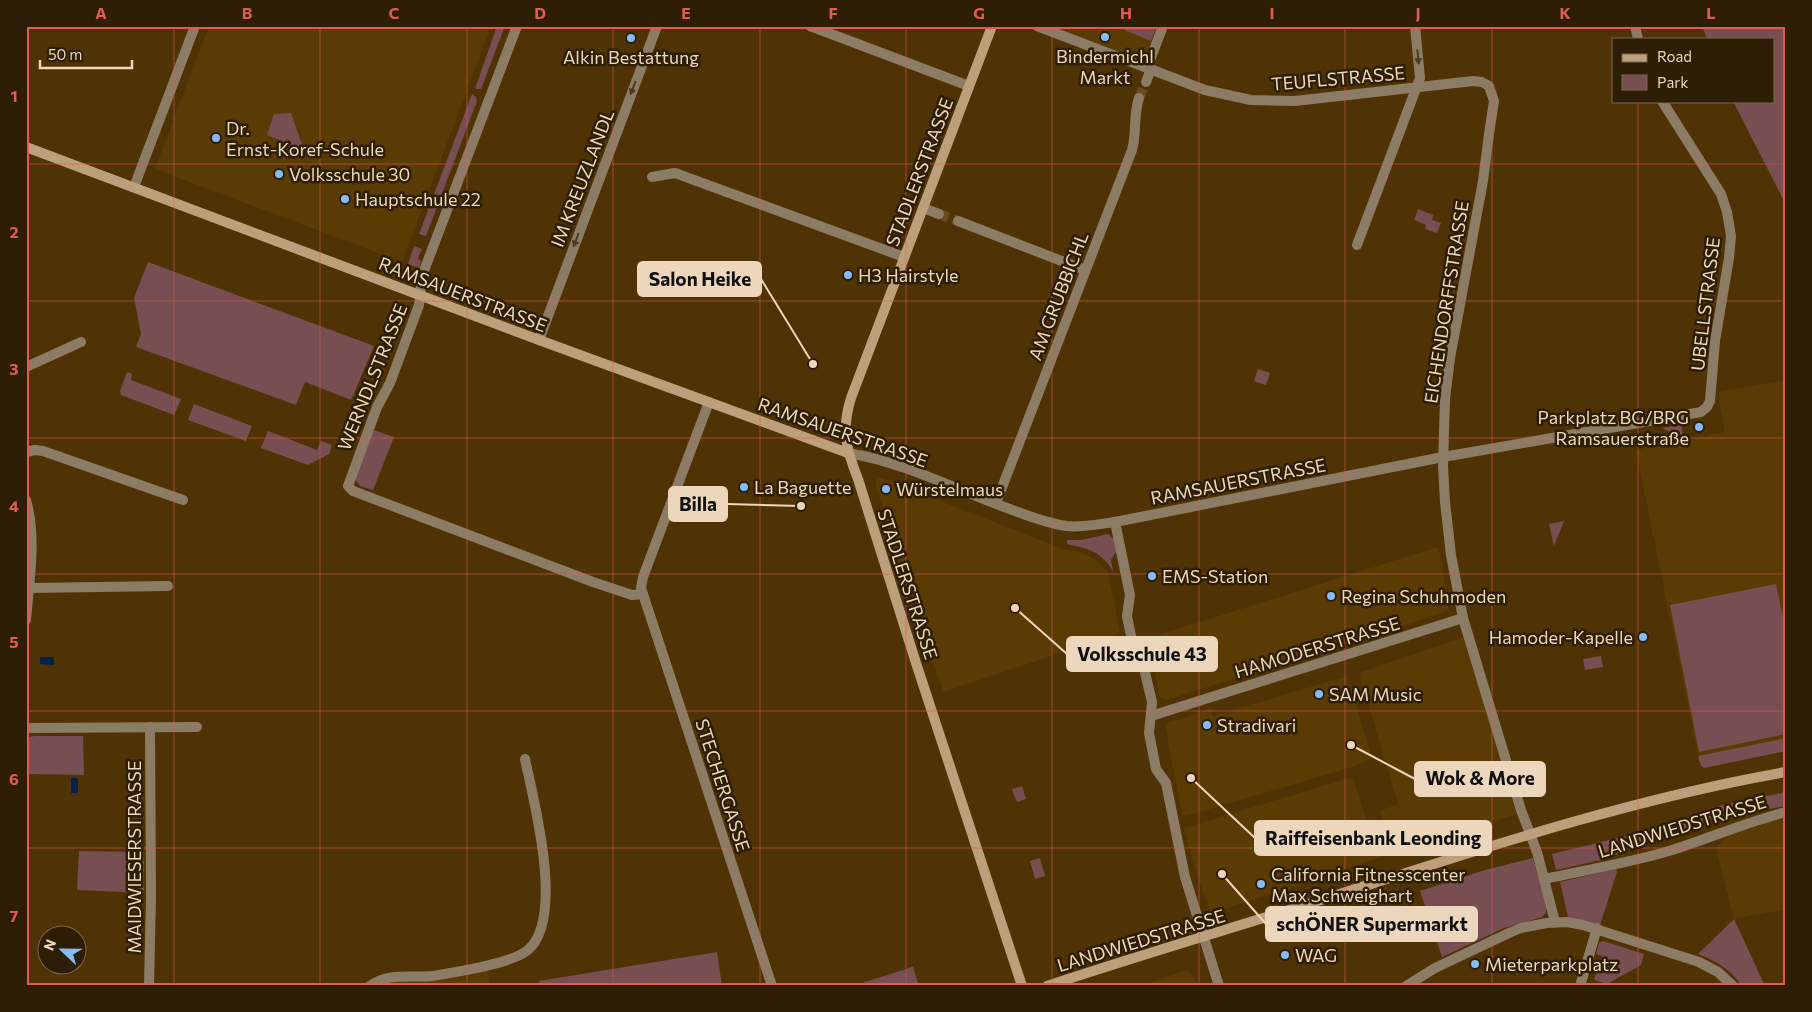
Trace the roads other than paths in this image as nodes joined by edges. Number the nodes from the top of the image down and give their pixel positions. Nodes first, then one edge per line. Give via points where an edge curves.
1 (195, 26) edge
2 (517, 26) edge
3 (656, 26) edge
4 (810, 26) edge
5 (992, 26) edge
6 (1037, 26) edge
7 (1163, 26) edge
8 (1415, 26) edge
9 (1149, 69) junction
10 (1146, 82) tunnel mouth
11 (969, 86) junction
12 (1417, 87) junction
13 (1493, 94) joint
14 (1139, 98) tunnel mouth
15 (1663, 102) edge
16 (26, 147) edge
17 (652, 177) dead end
18 (134, 187) junction
19 (923, 208) junction
20 (939, 214) tunnel mouth
21 (958, 221) tunnel mouth
22 (1357, 245) dead end
23 (904, 258) junction
24 (1085, 270) junction
25 (420, 295) junction
26 (538, 340) junction
27 (81, 342) dead end
28 (26, 367) edge
29 (709, 402) junction
30 (1707, 407) joint
31 (26, 452) edge
32 (848, 453) junction
33 (1443, 458) junction
34 (26, 500) edge
35 (183, 500) dead end
36 (996, 503) junction
37 (1115, 522) junction
38 (168, 586) dead end
39 (28, 588) junction
40 (643, 594) junction
41 (1463, 618) junction
42 (26, 620) edge
43 (1152, 716) junction
44 (196, 727) dead end
45 (26, 728) edge
46 (150, 728) junction
47 (525, 759) dead end
48 (1786, 772) edge
49 (1786, 812) edge
50 (1531, 835) junction
51 (1544, 880) junction
52 (1556, 922) junction
53 (1597, 928) junction
54 (1203, 937) junction
55 (149, 986) edge
56 (370, 986) edge
57 (772, 986) edge
58 (1022, 986) edge
59 (1047, 986) edge
60 (1219, 986) edge
61 (1406, 986) edge
62 (1580, 986) edge
63 (1733, 986) edge

1 - 18 street
2 - 25 street, WERNDLSTRASSE via 422,276
3 -> 26 street, IM KREUZLANDL
4 - 11 street
5 - 11 main road, STADLERSTRASSE
6 - 9 street, TEUFLSTRASSE
7 - 9 street
8 -> 12 street, TEUFLSTRASSE via 1420,78
9 - 10 street
9 - 12 street, TEUFLSTRASSE via 1220,94 1250,100 1295,101
11 - 19 main road, STADLERSTRASSE
12 - 13 street, TEUFLSTRASSE via 1473,81 1489,86
12 - 22 street
13 - 33 street, EICHENDORFFSTRASSE via 1483,181 1448,374
14 - 24 street, AM GRUBBICHL via 1132,150
15 - 30 street, UBELLSTRASSE via 1721,194 1731,236
16 - 18 main road, RAMSAUERSTRASSE
17 - 23 street via 675,172
18 - 25 main road, RAMSAUERSTRASSE
19 - 20 street
19 - 23 main road, STADLERSTRASSE
21 - 24 street
23 - 32 main road, STADLERSTRASSE via 848,411 845,425
24 - 36 street, AM GRUBBICHL
25 - 26 main road, RAMSAUERSTRASSE
25 - 40 street, WERNDLSTRASSE via 390,383 376,407 348,486 361,494 593,582 632,595
26 - 29 main road, RAMSAUERSTRASSE
27 - 28 street
29 - 32 main road, RAMSAUERSTRASSE
29 - 40 street, STECHERGASSE via 643,577
30 - 33 street, RAMSAUERSTRASSE via 1701,412
31 - 35 street via 43,451
32 - 36 street, RAMSAUERSTRASSE via 894,464
32 - 58 main road, STADLERSTRASSE
33 - 37 street, RAMSAUERSTRASSE
33 - 41 street, EICHENDORFFSTRASSE via 1448,529
34 - 39 street via 32,541
36 - 37 street, RAMSAUERSTRASSE via 1041,520 1068,526
37 - 43 street via 1130,595 1127,616 1131,636 1142,660
38 - 39 street
39 - 42 street
40 - 57 street, STECHERGASSE
41 - 43 street, HAMODERSTRASSE
41 - 50 street, EICHENDORFFSTRASSE
43 - 54 street via 1149,733 1156,769 1165,779 1181,861
44 - 46 street
45 - 46 street
46 - 55 street, MAIDWIESERSTRASSE
47 - 56 street via 536,810 546,887 543,925 534,943 523,954 506,961 433,976 387,978
48 - 50 main road, LANDWIEDSTRASSE via 1654,801
49 - 51 street, LANDWIEDSTRASSE via 1670,850
50 - 51 street
50 - 54 main road, LANDWIEDSTRASSE
51 - 52 street
52 - 53 street
52 - 61 street via 1509,933 1435,968
53 - 62 street
53 - 63 street via 1699,962 1718,972
54 - 59 main road, LANDWIEDSTRASSE
54 - 60 street

